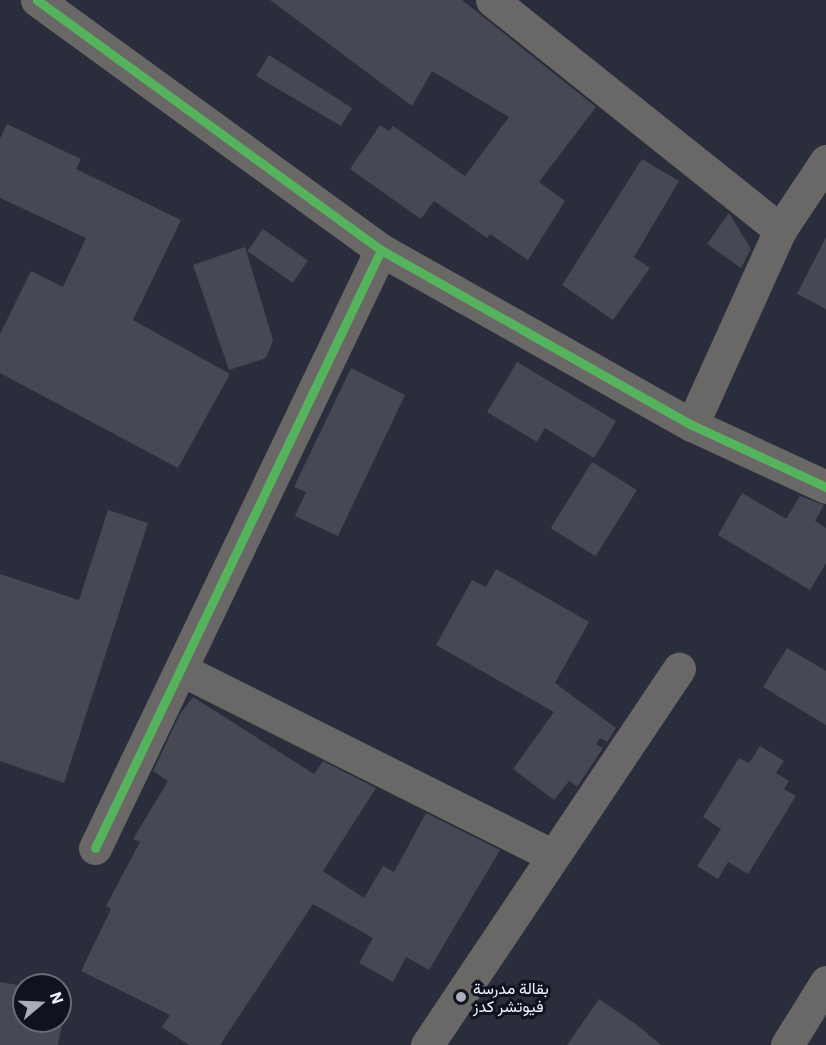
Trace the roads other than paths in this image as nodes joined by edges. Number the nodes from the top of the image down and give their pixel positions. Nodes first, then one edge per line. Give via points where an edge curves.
1 (37, 0) edge
2 (492, 0) edge
3 (826, 161) edge
4 (780, 230) junction
5 (381, 250) junction
6 (692, 425) junction
7 (826, 487) edge
8 (678, 668) dead end
9 (182, 670) junction
10 (95, 848) dead end
11 (551, 855) junction
12 (826, 982) edge
13 (427, 1045) edge
14 (787, 1045) edge

1 - 5 street
2 - 4 street
3 - 4 street
4 - 6 street
5 - 6 street
5 - 9 street
6 - 7 street
8 - 11 street
9 - 10 street
9 - 11 street
11 - 13 street
12 - 14 street

